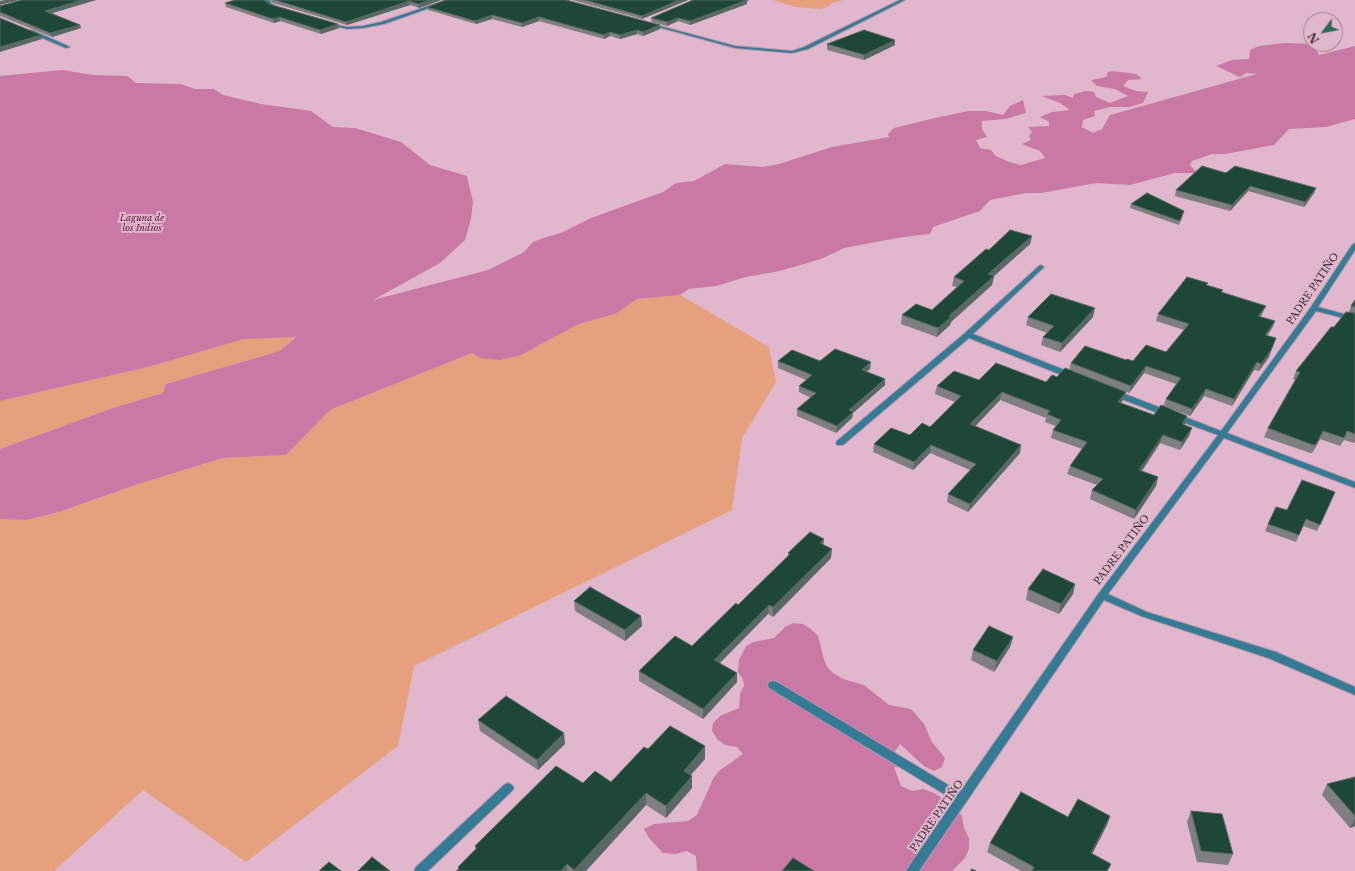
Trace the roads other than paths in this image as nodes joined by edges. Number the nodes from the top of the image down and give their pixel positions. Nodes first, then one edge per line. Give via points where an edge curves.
1 (267, 0) edge
2 (450, 0) edge
3 (903, 0) edge
4 (286, 10) edge
5 (649, 19) edge
6 (321, 21) edge
7 (27, 30) edge
8 (68, 47) dead end
9 (1355, 245) edge
10 (1041, 267) dead end
11 (1314, 308) junction
12 (1355, 319) edge
13 (968, 335) junction
14 (1077, 378) edge
15 (1106, 390) edge
16 (1222, 435) junction
17 (840, 443) dead end
18 (1355, 485) edge
19 (1102, 595) junction
20 (773, 685) dead end
21 (1355, 691) edge
22 (508, 788) dead end
23 (962, 799) junction
24 (420, 871) edge
25 (912, 871) edge

1 - 4 street via 271,5
2 - 6 street via 363,27 347,28
3 - 5 street via 799,50 775,51 735,47 643,22
7 - 8 street
9 - 11 street, PADRE PATIÑO
10 - 13 street
11 - 12 street
11 - 16 street, PADRE PATIÑO
13 - 14 street
13 - 17 street
15 - 16 street
16 - 18 street
16 - 19 street, PADRE PATIÑO
19 - 21 street via 1144,614 1272,655
19 - 23 street, PADRE PATIÑO
20 - 23 street
22 - 24 street
23 - 25 street, PADRE PATIÑO

